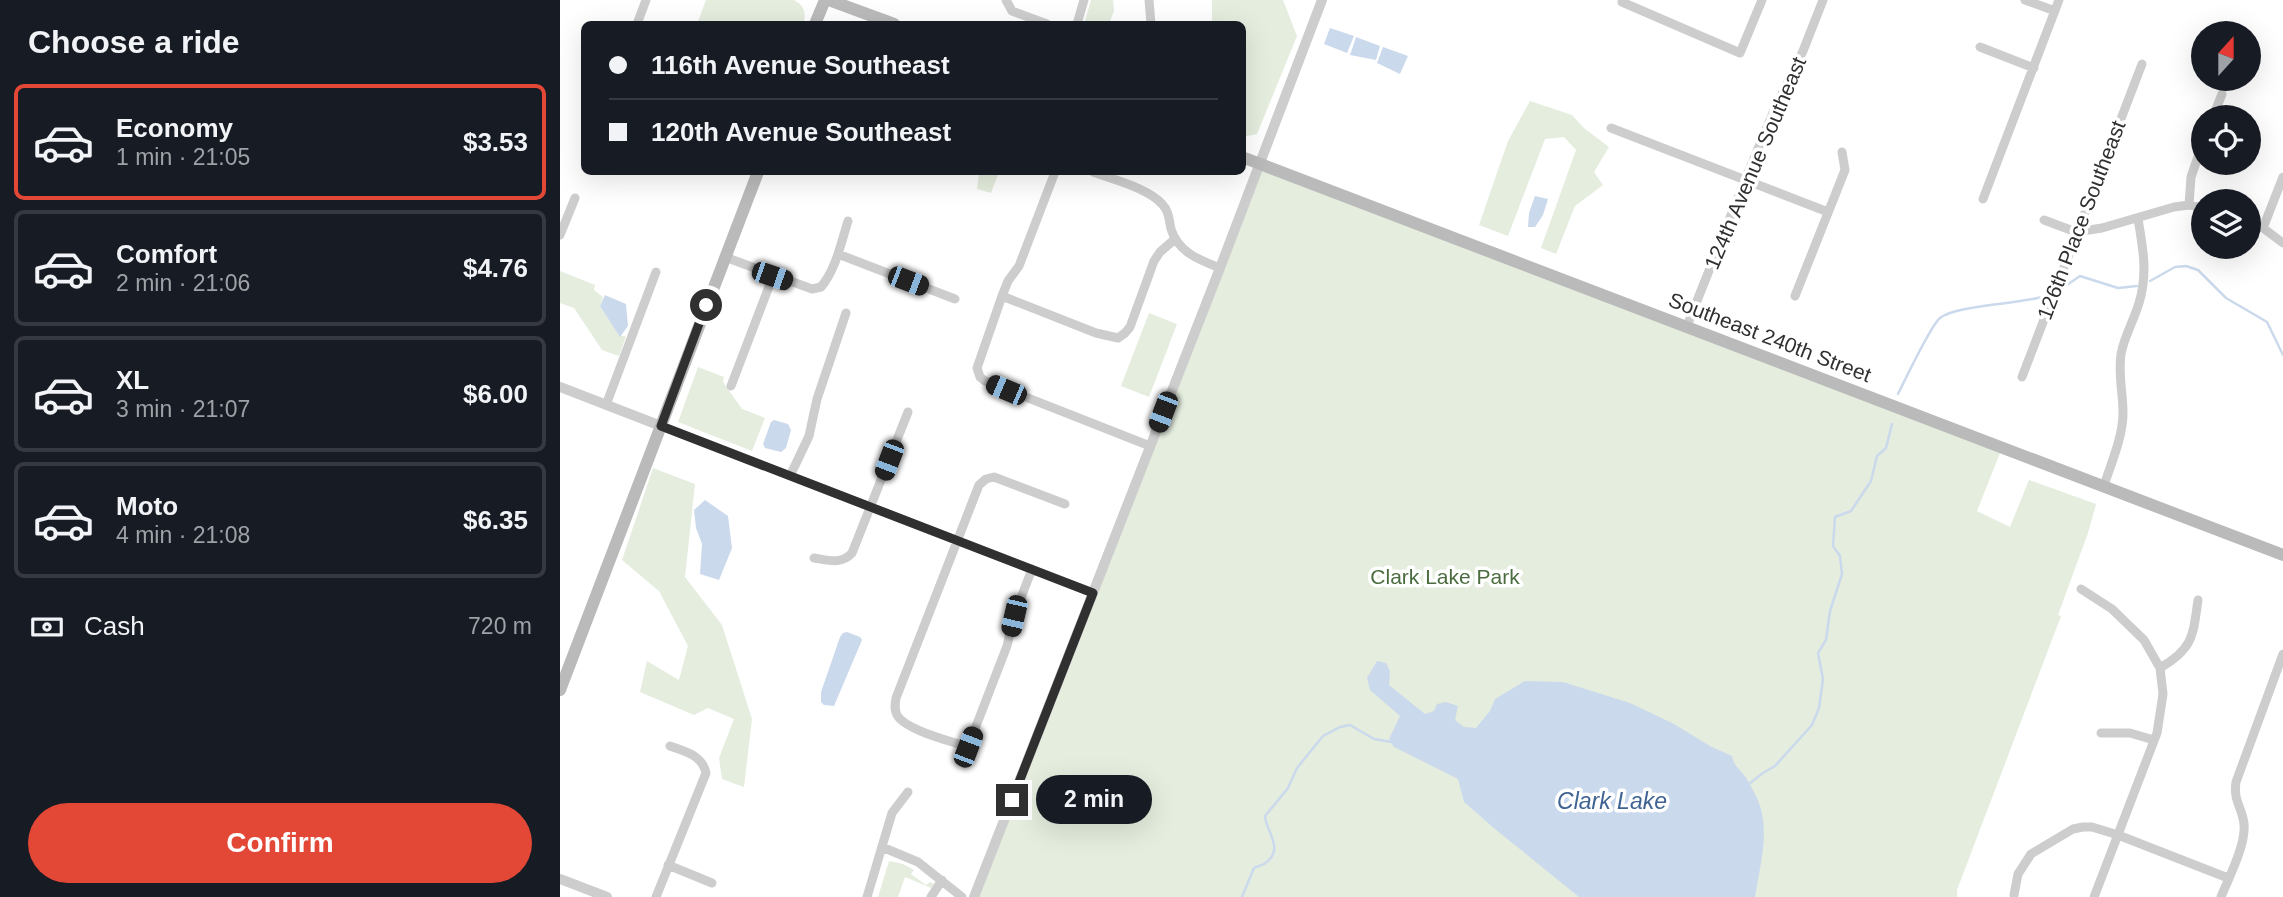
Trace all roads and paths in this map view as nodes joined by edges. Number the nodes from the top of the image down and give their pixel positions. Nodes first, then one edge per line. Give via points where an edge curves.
1 (646, 0) edge
2 (827, 0) edge
3 (1084, 0) edge
4 (1149, 0) edge
5 (1322, 0) edge
6 (1762, 0) edge
7 (1823, 0) edge
8 (2025, 0) edge
9 (2059, 0) edge
10 (1007, 2) edge
11 (1622, 2) edge
12 (2055, 11) junction
13 (638, 21) edge
14 (816, 21) edge
15 (886, 21) edge
16 (1039, 21) edge
17 (1078, 21) edge
18 (1151, 21) edge
19 (1980, 47) dead end
20 (2142, 64) dead end
21 (2034, 68) junction
22 (2222, 94) dead end
23 (2218, 105) edge
24 (1611, 128) dead end
25 (1842, 152) dead end
26 (1246, 158) edge
27 (1260, 163) junction
28 (757, 175) edge
29 (1054, 175) edge
30 (1101, 175) edge
31 (2192, 175) edge
32 (2283, 177) edge
33 (1745, 180) junction
34 (575, 198) dead end
35 (1983, 200) dead end
36 (2189, 205) joint
37 (1828, 212) junction
38 (2138, 219) junction
39 (2044, 220) dead end
40 (848, 221) dead end
41 (2263, 228) joint
42 (2076, 232) junction
43 (560, 235) edge
44 (1175, 239) junction
45 (2283, 243) edge
46 (838, 254) junction
47 (725, 257) junction
48 (1220, 268) junction
49 (656, 272) dead end
50 (772, 276) junction
51 (1002, 296) junction
52 (1795, 296) dead end
53 (956, 299) dead end
54 (846, 313) dead end
55 (1687, 326) junction
56 (2022, 377) dead end
57 (731, 386) dead end
58 (560, 387) edge
59 (606, 405) junction
60 (908, 412) dead end
61 (661, 426) junction
62 (1150, 446) junction
63 (790, 476) junction
64 (2104, 486) junction
65 (1065, 505) dead end
66 (870, 507) junction
67 (957, 540) junction
68 (2283, 555) edge
69 (814, 558) dead end
70 (1032, 569) junction
71 (2081, 589) dead end
72 (1093, 593) junction
73 (2198, 600) dead end
74 (2283, 654) edge
75 (2160, 668) junction
76 (560, 690) edge
77 (2101, 733) dead end
78 (2154, 740) junction
79 (670, 746) dead end
80 (908, 792) dead end
81 (2118, 835) junction
82 (882, 847) junction
83 (668, 865) junction
84 (2228, 878) junction
85 (560, 879) edge
86 (942, 880) junction
87 (712, 883) dead end
88 (2014, 895) dead end
89 (607, 897) edge
90 (656, 897) edge
91 (867, 897) edge
92 (931, 897) edge
93 (962, 897) edge
94 (974, 897) edge
95 (2094, 897) edge
96 (2221, 897) edge

1 - 13 street
2 - 14 main road
2 - 15 main road
3 - 17 street
4 - 18 street
5 - 27 street
6 - 11 street via 1740,53
7 - 33 street, 124th Avenue Southeast
8 - 12 street
9 - 12 street
10 - 16 street via 1012,11
12 - 21 street
19 - 21 street
20 - 42 street, 126th Place Southeast
21 - 35 street
22 - 23 street
24 - 33 street
25 - 37 street via 1845,170
26 - 27 main road, Southeast 240th Street
27 - 48 street
27 - 55 main road, Southeast 240th Street
28 - 47 main road
29 - 51 street via 1019,266
30 - 44 street via 1152,194 1166,208
31 - 36 street
32 - 41 street
33 - 37 street
33 - 55 street, 124th Avenue Southeast
34 - 43 street
36 - 38 street
37 - 52 street
38 - 42 street
38 - 64 street via 2145,275 2122,351 2123,415
39 - 42 street
40 - 46 street
41 - 45 street
42 - 56 street, 126th Place Southeast
44 - 48 street via 1195,258
44 - 51 street via 1154,261 1130,327 1118,338
46 - 50 street via 821,287 812,289
46 - 53 street
47 - 50 street
47 - 61 main road
48 - 62 street
49 - 59 street
50 - 57 street
51 - 62 street via 978,361 985,381
54 - 63 street via 809,436
55 - 64 main road, Southeast 240th Street
58 - 59 street
59 - 61 street
60 - 66 street
61 - 63 street
61 - 76 main road
62 - 72 street
63 - 66 street
64 - 68 main road, Southeast 240th Street
65 - 67 street via 994,477 986,479 979,485
66 - 67 street
66 - 69 street via 850,556 836,561
67 - 70 street
67 - 70 street via 897,698 898,718 911,726 968,747
70 - 72 street
71 - 75 street via 2132,626
72 - 94 street
73 - 75 street via 2188,645
74 - 84 street via 2236,782 2244,831
75 - 78 street via 2162,708
77 - 78 street via 2130,733
78 - 81 street
79 - 83 street via 695,756 706,773
80 - 82 street via 892,813
81 - 84 street
81 - 88 street via 2083,827 2039,847 2021,867
81 - 95 street
82 - 86 street via 918,862
82 - 91 street
83 - 87 street
83 - 90 street
84 - 96 street
85 - 89 street
86 - 92 street
86 - 93 street

